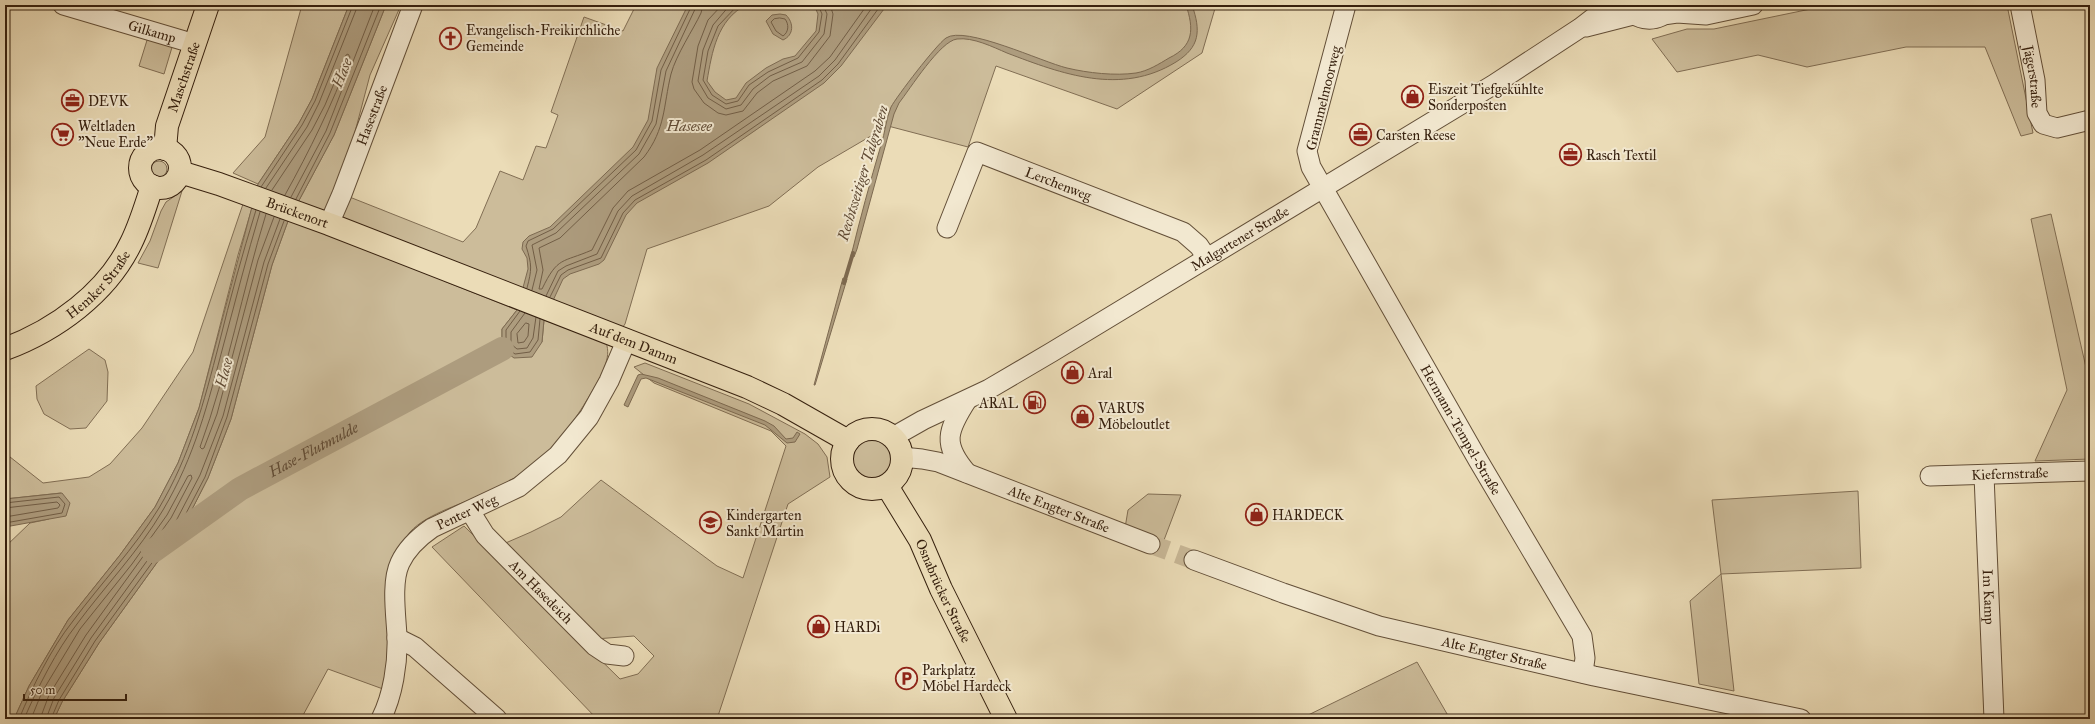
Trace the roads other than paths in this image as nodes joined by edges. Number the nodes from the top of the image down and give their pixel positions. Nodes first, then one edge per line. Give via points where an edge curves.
1 (63, 5) edge
2 (208, 5) edge
3 (413, 5) edge
4 (1346, 5) edge
5 (1610, 5) edge
6 (1707, 5) edge
7 (1753, 5) edge
8 (2020, 5) edge
9 (1629, 10) edge
10 (1668, 10) edge
11 (1726, 10) junction
12 (1580, 28) junction
13 (195, 44) junction
14 (2090, 120) edge
15 (165, 149) junction
16 (180, 172) junction
17 (152, 186) junction
18 (1322, 188) junction
19 (319, 220) junction
20 (947, 228) dead end
21 (414, 256) joint
22 (1207, 258) junction
23 (627, 339) junction
24 (5, 349) edge
25 (967, 400) junction
26 (893, 437) junction
27 (848, 441) junction
28 (902, 457) junction
29 (2090, 471) edge
30 (968, 473) junction
31 (1984, 475) junction
32 (1930, 476) dead end
33 (887, 486) junction
34 (470, 511) junction
35 (1150, 544) tunnel mouth
36 (1194, 560) tunnel mouth
37 (397, 638) junction
38 (624, 656) dead end
39 (1583, 673) junction
40 (381, 719) edge
41 (497, 719) edge
42 (1006, 719) edge
43 (1801, 719) edge
44 (1994, 719) edge

1 - 13 street, Gilkamp
2 - 13 main road, Maschstraße
3 - 19 street, Hasestraße via 342,194
4 - 18 street, Grammelmoorweg via 1307,151 1311,167
5 - 12 street, Malgartener Straße
6 - 11 street
7 - 11 street
8 - 14 street, Jägerstraße via 2035,80 2037,113 2043,124 2057,128
9 - 10 street via 1648,20
9 - 12 street, Malgartener Straße
10 - 11 street via 1706,15
12 - 18 street, Malgartener Straße via 1492,85
13 - 15 main road, Maschstraße via 167,126
15 - 16 main road via 175,156
15 - 17 main road via 148,153 141,164 142,177
16 - 17 main road via 169,186
16 - 19 main road, Brückenort
17 - 24 main road, Hemker Straße via 131,244 115,270 97,290 65,317 37,335
18 - 22 street, Malgartener Straße
18 - 39 street, Hermann-Tempel-Straße via 1582,636 1585,658
19 - 21 main road, Brückenort
20 - 22 street, Lerchenweg via 977,152 1183,232 1195,242
21 - 23 main road, Auf dem Damm
22 - 25 street, Malgartener Straße
23 - 27 main road, Auf dem Damm via 777,401
23 - 34 street, Penter Weg via 589,418 558,455 519,487
25 - 26 street, Malgartener Straße
25 - 30 street, Alte Engter Straße via 955,419 950,437 955,459
26 - 27 main road via 875,429 855,434
26 - 28 main road via 899,445
27 - 33 main road via 843,450 842,460 849,479 857,486 867,489
28 - 30 street, Alte Engter Straße via 922,458
28 - 33 main road via 900,472
29 - 31 street, Kiefernstraße
30 - 35 street, Alte Engter Straße
31 - 32 street, Kiefernstraße
31 - 44 street, Im Kamp
33 - 42 main road, Osnabrücker Straße via 920,540 944,596
34 - 37 street, Penter Weg via 420,536 399,564 395,590
34 - 38 street, Am Hasedeich via 485,535 595,646 607,654
36 - 39 street, Alte Engter Straße via 1379,626
37 - 40 street, Penter Weg via 391,689
37 - 41 street via 415,648
39 - 43 street, Alte Engter Straße

